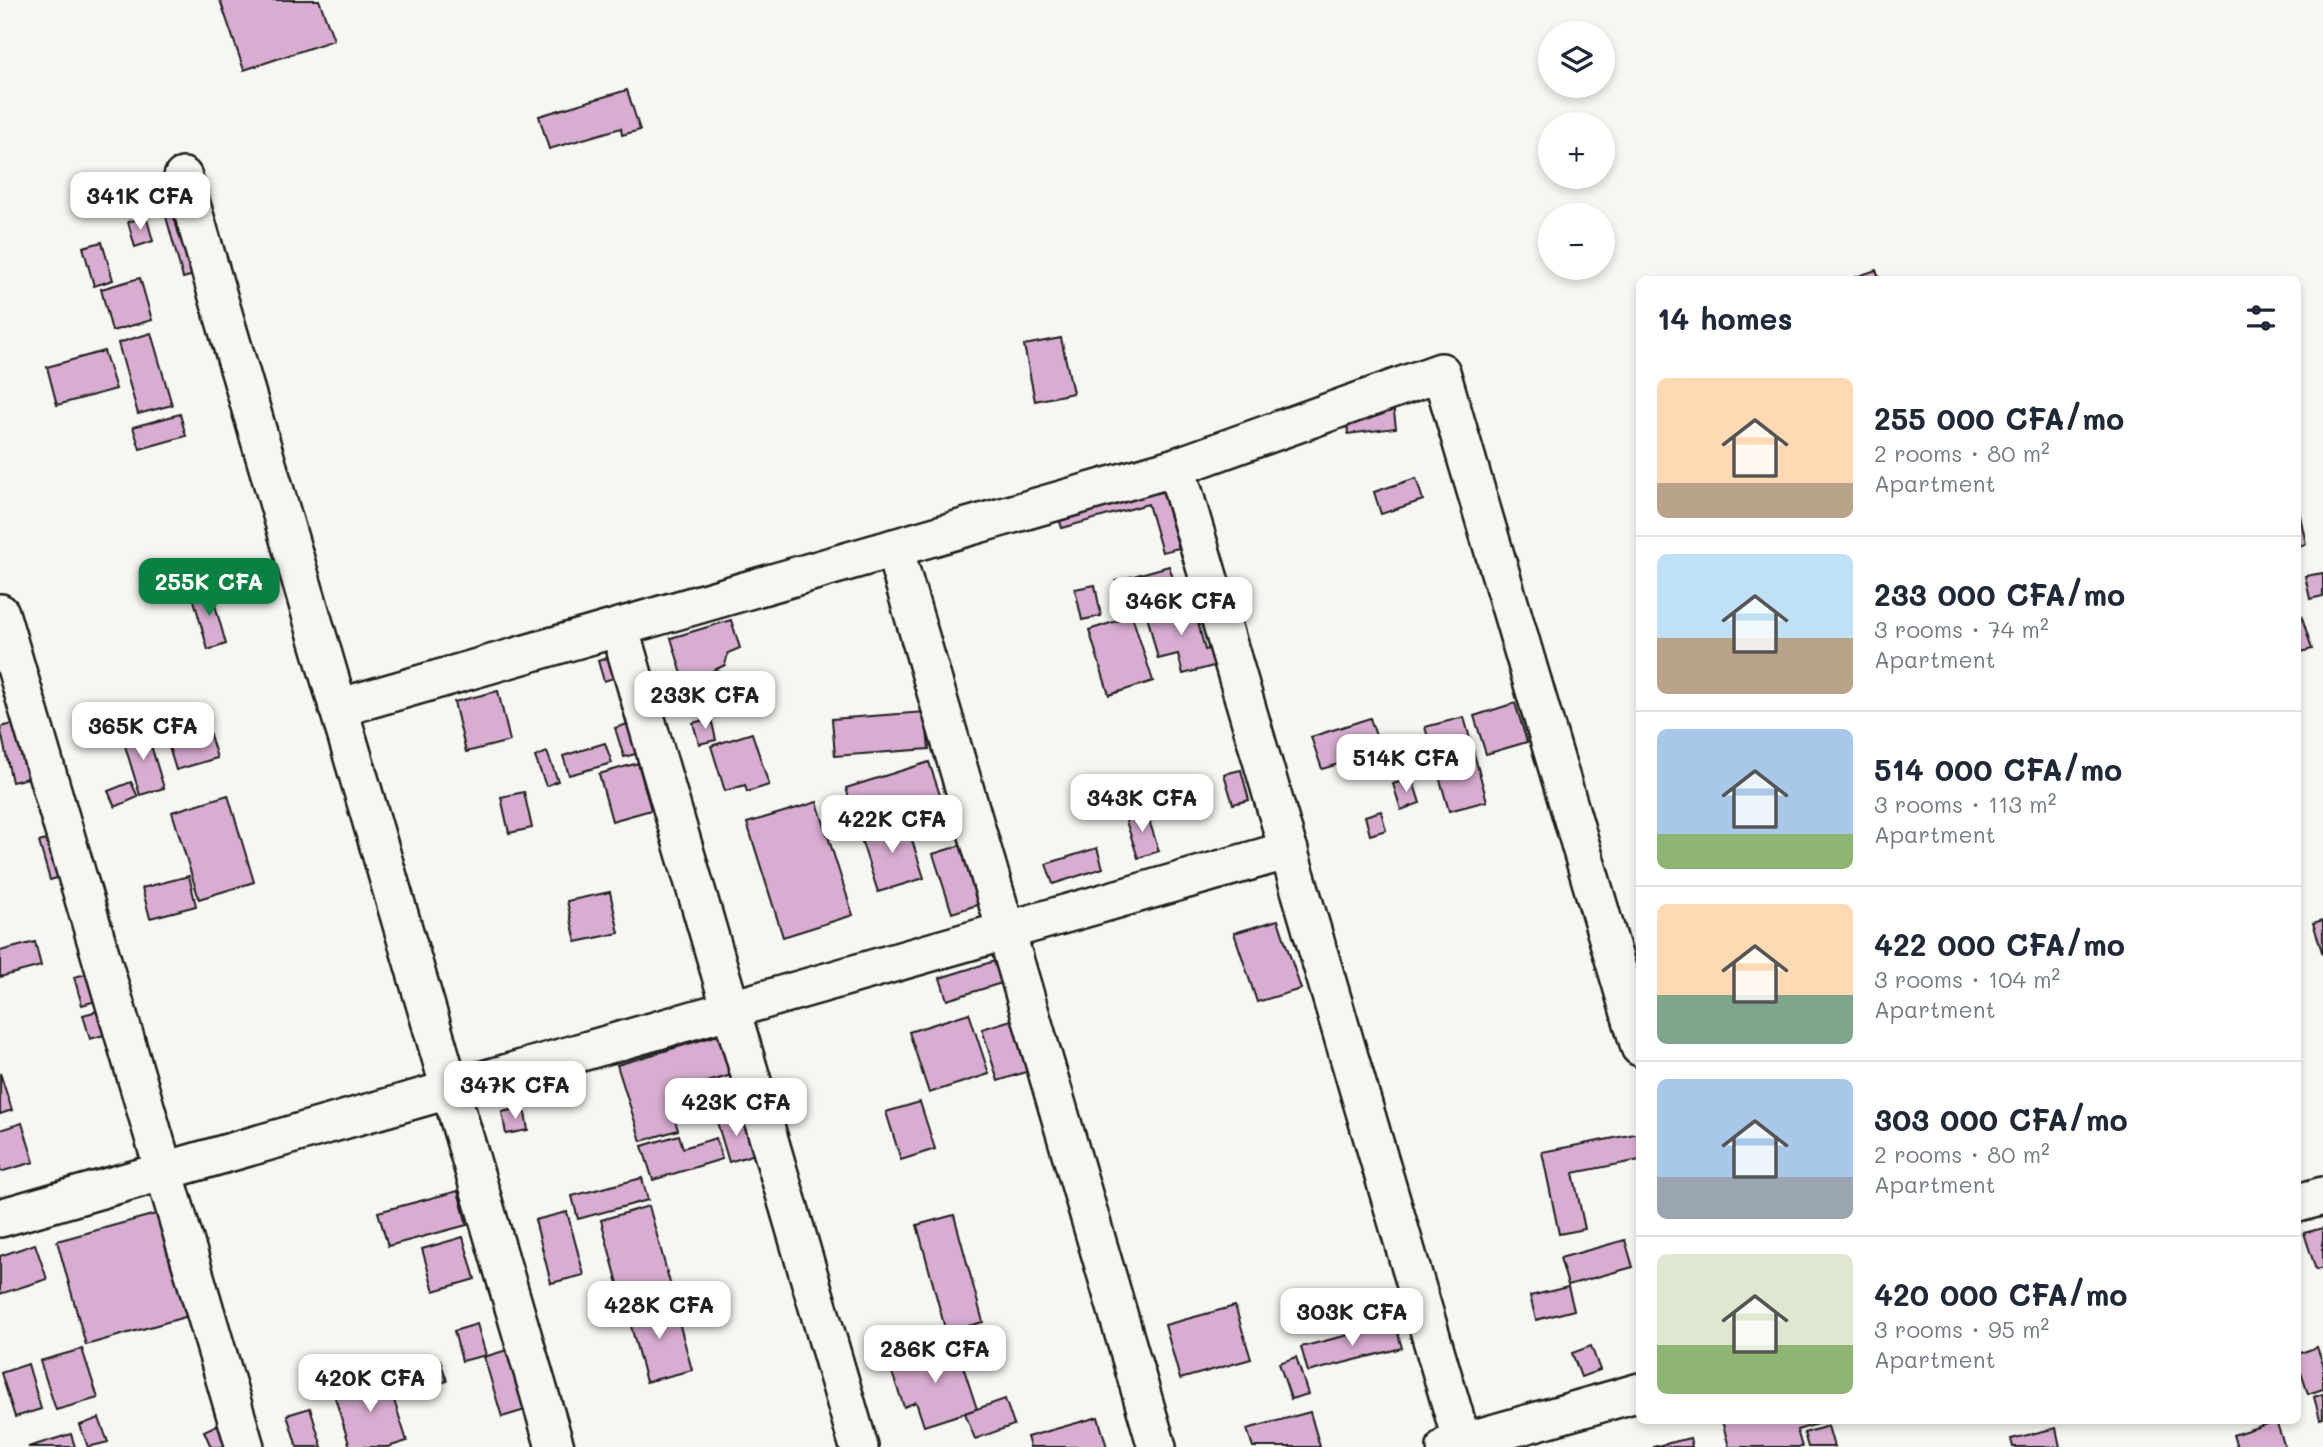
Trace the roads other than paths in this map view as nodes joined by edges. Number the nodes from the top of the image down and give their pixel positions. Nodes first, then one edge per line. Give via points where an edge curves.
1 (183, 177) dead end
2 (1177, 467) junction
3 (894, 548) junction
4 (0, 613) edge
5 (619, 627) junction
6 (338, 708) junction
7 (1289, 850) junction
8 (1006, 930) junction
9 (731, 1009) junction
10 (1636, 1033) edge
11 (450, 1090) junction
12 (164, 1171) junction
13 (2323, 1196) edge
14 (2301, 1202) edge
15 (0, 1218) edge
16 (1636, 1393) edge
17 (1454, 1445) edge
18 (244, 1447) edge
19 (555, 1447) edge
20 (859, 1447) edge
21 (1157, 1447) edge

1 - 6 street
2 - 3 street
2 - 7 street
2 - 10 street via 1441,372
3 - 5 street
3 - 8 street
4 - 12 street
5 - 6 street
5 - 9 street
6 - 11 street
7 - 8 street
7 - 17 street
8 - 9 street
8 - 21 street
9 - 11 street
9 - 20 street
11 - 12 street
11 - 19 street
12 - 15 street
12 - 18 street
13 - 14 street
16 - 17 street

